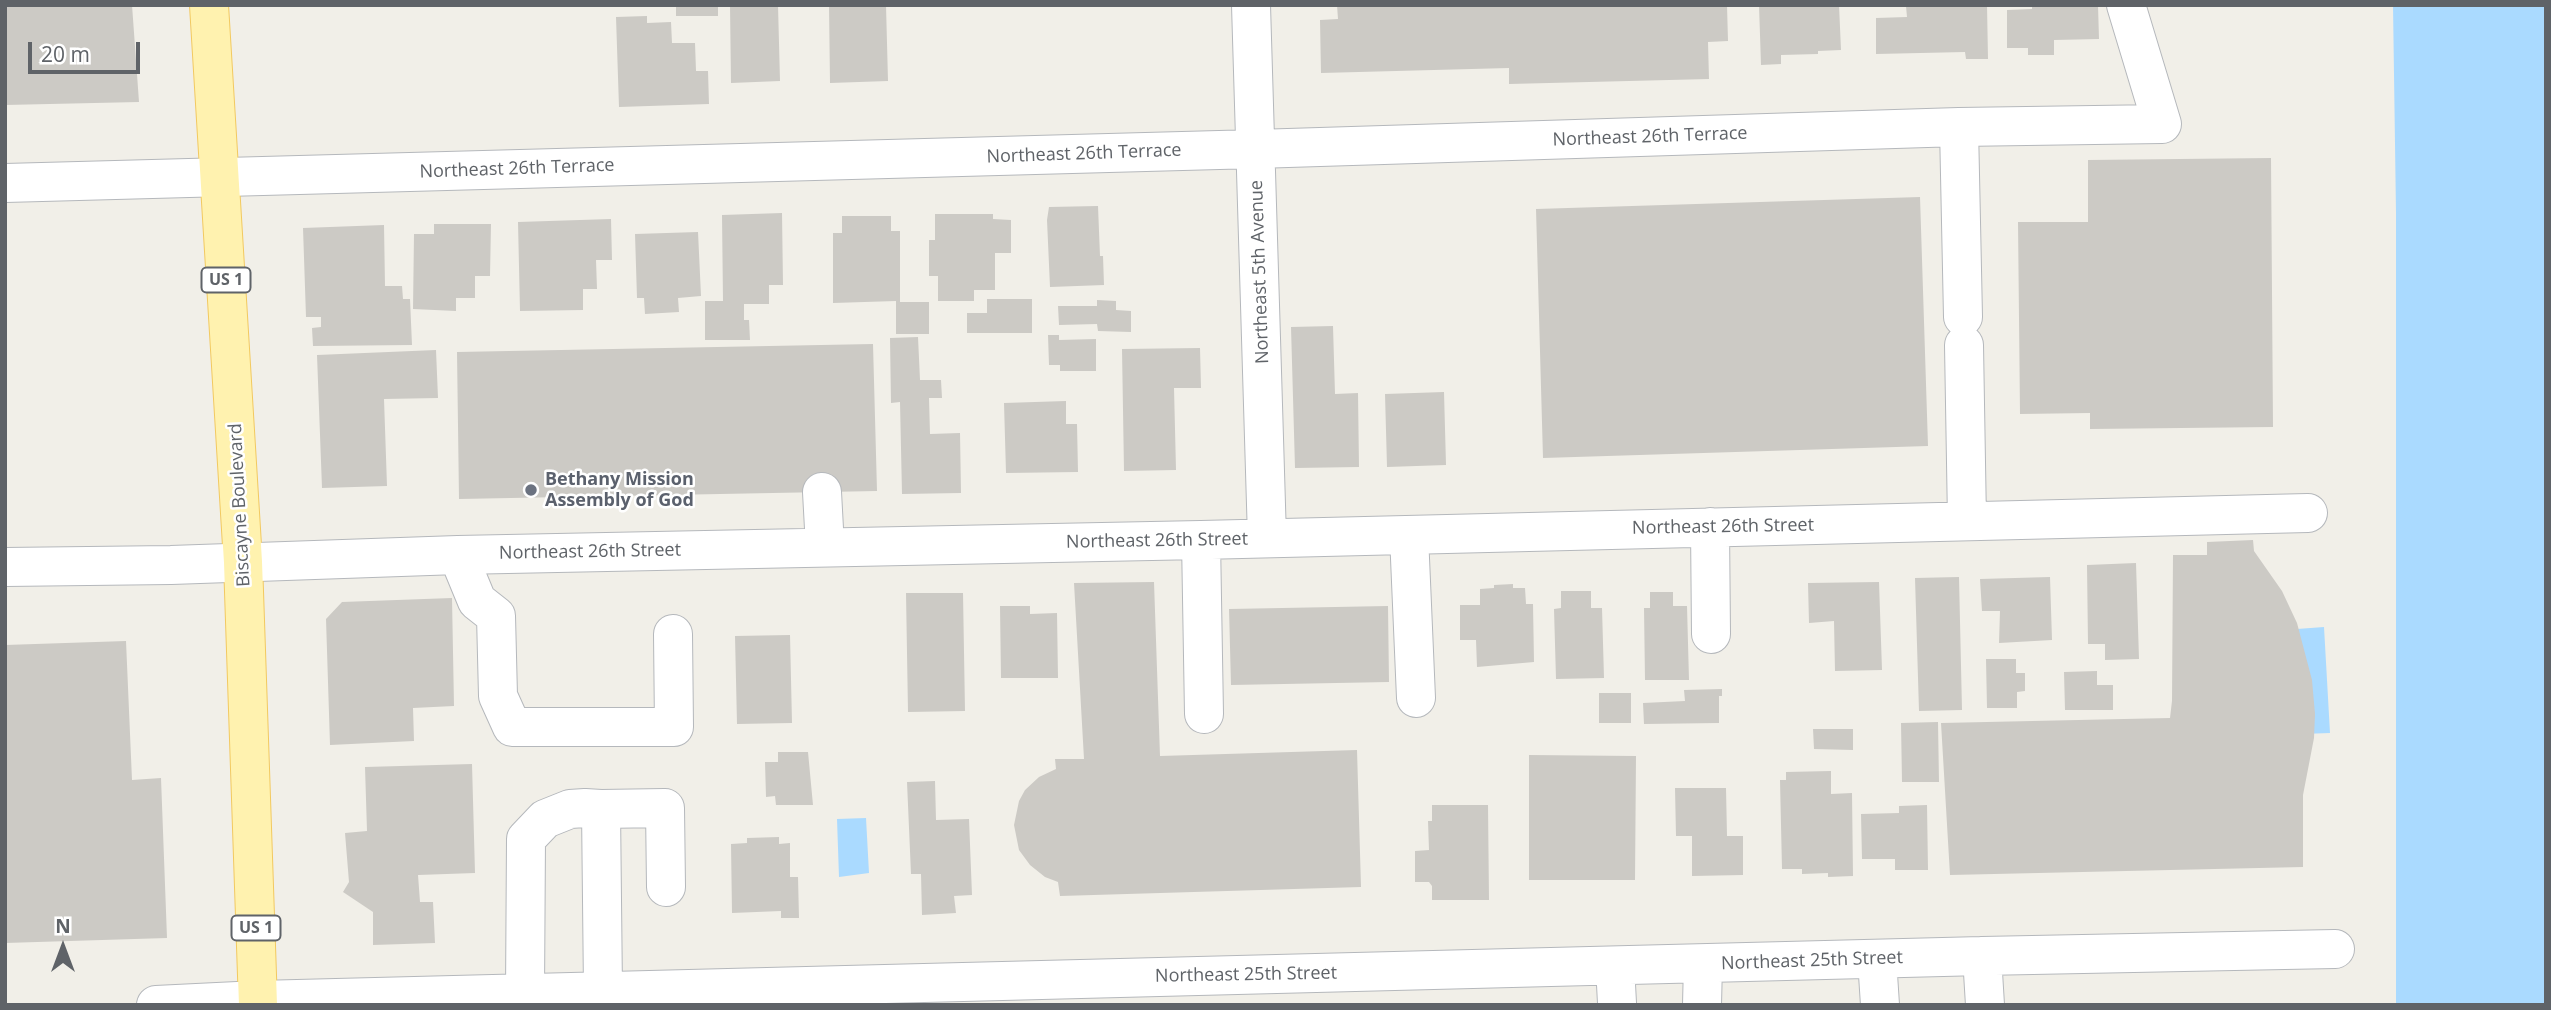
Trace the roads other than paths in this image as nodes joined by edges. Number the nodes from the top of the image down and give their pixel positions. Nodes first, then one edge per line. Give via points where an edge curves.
1 (209, 5) edge
2 (1251, 5) edge
3 (2126, 5) edge
4 (1959, 127) junction
5 (1256, 149) junction
6 (219, 177) junction
7 (5, 183) edge
8 (822, 492) dead end
9 (2308, 513) dead end
10 (1967, 521) junction
11 (1710, 527) junction
12 (1409, 535) junction
13 (1267, 538) junction
14 (1201, 540) junction
15 (825, 547) junction
16 (458, 555) junction
17 (243, 562) junction
18 (5, 567) edge
19 (673, 634) dead end
20 (1711, 634) dead end
21 (1416, 698) dead end
22 (1204, 715) dead end
23 (601, 809) junction
24 (667, 887) dead end
25 (2335, 949) dead end
26 (1982, 956) junction
27 (1877, 959) junction
28 (1703, 964) junction
29 (1615, 966) junction
30 (603, 991) junction
31 (537, 997) edge
32 (436, 1000) edge
33 (258, 1002) edge
34 (1617, 1003) edge
35 (156, 1005) edge
36 (1702, 1005) edge
37 (1880, 1005) edge
38 (1985, 1005) edge

1 - 6 main road, Biscayne Boulevard / US 1
2 - 5 street, Northeast 5th Avenue
3 - 4 street, Northeast 26th Terrace via 2162,124
4 - 5 street, Northeast 26th Terrace
4 - 10 street
5 - 6 street, Northeast 26th Terrace
5 - 13 street, Northeast 5th Avenue
6 - 7 street, Northeast 26th Terrace
6 - 17 main road, Biscayne Boulevard / US 1
8 - 15 street
9 - 10 street, Northeast 26th Street
10 - 11 street, Northeast 26th Street
11 - 12 street, Northeast 26th Street
11 - 20 street
12 - 13 street, Northeast 26th Street
12 - 21 street
13 - 14 street, Northeast 26th Street
14 - 15 street, Northeast 26th Street
14 - 22 street
15 - 16 street, Northeast 26th Street
16 - 17 street, Northeast 26th Street
16 - 19 street via 478,601 496,616 498,696 512,727 674,727
17 - 18 street, Northeast 26th Street
17 - 33 main road, Biscayne Boulevard / US 1
23 - 24 street via 665,808
23 - 30 street
23 - 31 street via 570,809 545,819 526,839
25 - 26 street, Northeast 25th Street
26 - 27 street, Northeast 25th Street
26 - 38 street
27 - 28 street, Northeast 25th Street
27 - 37 street
28 - 29 street, Northeast 25th Street
28 - 36 street
29 - 30 street, Northeast 25th Street
29 - 34 street
30 - 31 street, Northeast 25th Street
31 - 32 street, Northeast 25th Street
32 - 33 street, Northeast 25th Street
33 - 35 street, Northeast 25th Street

